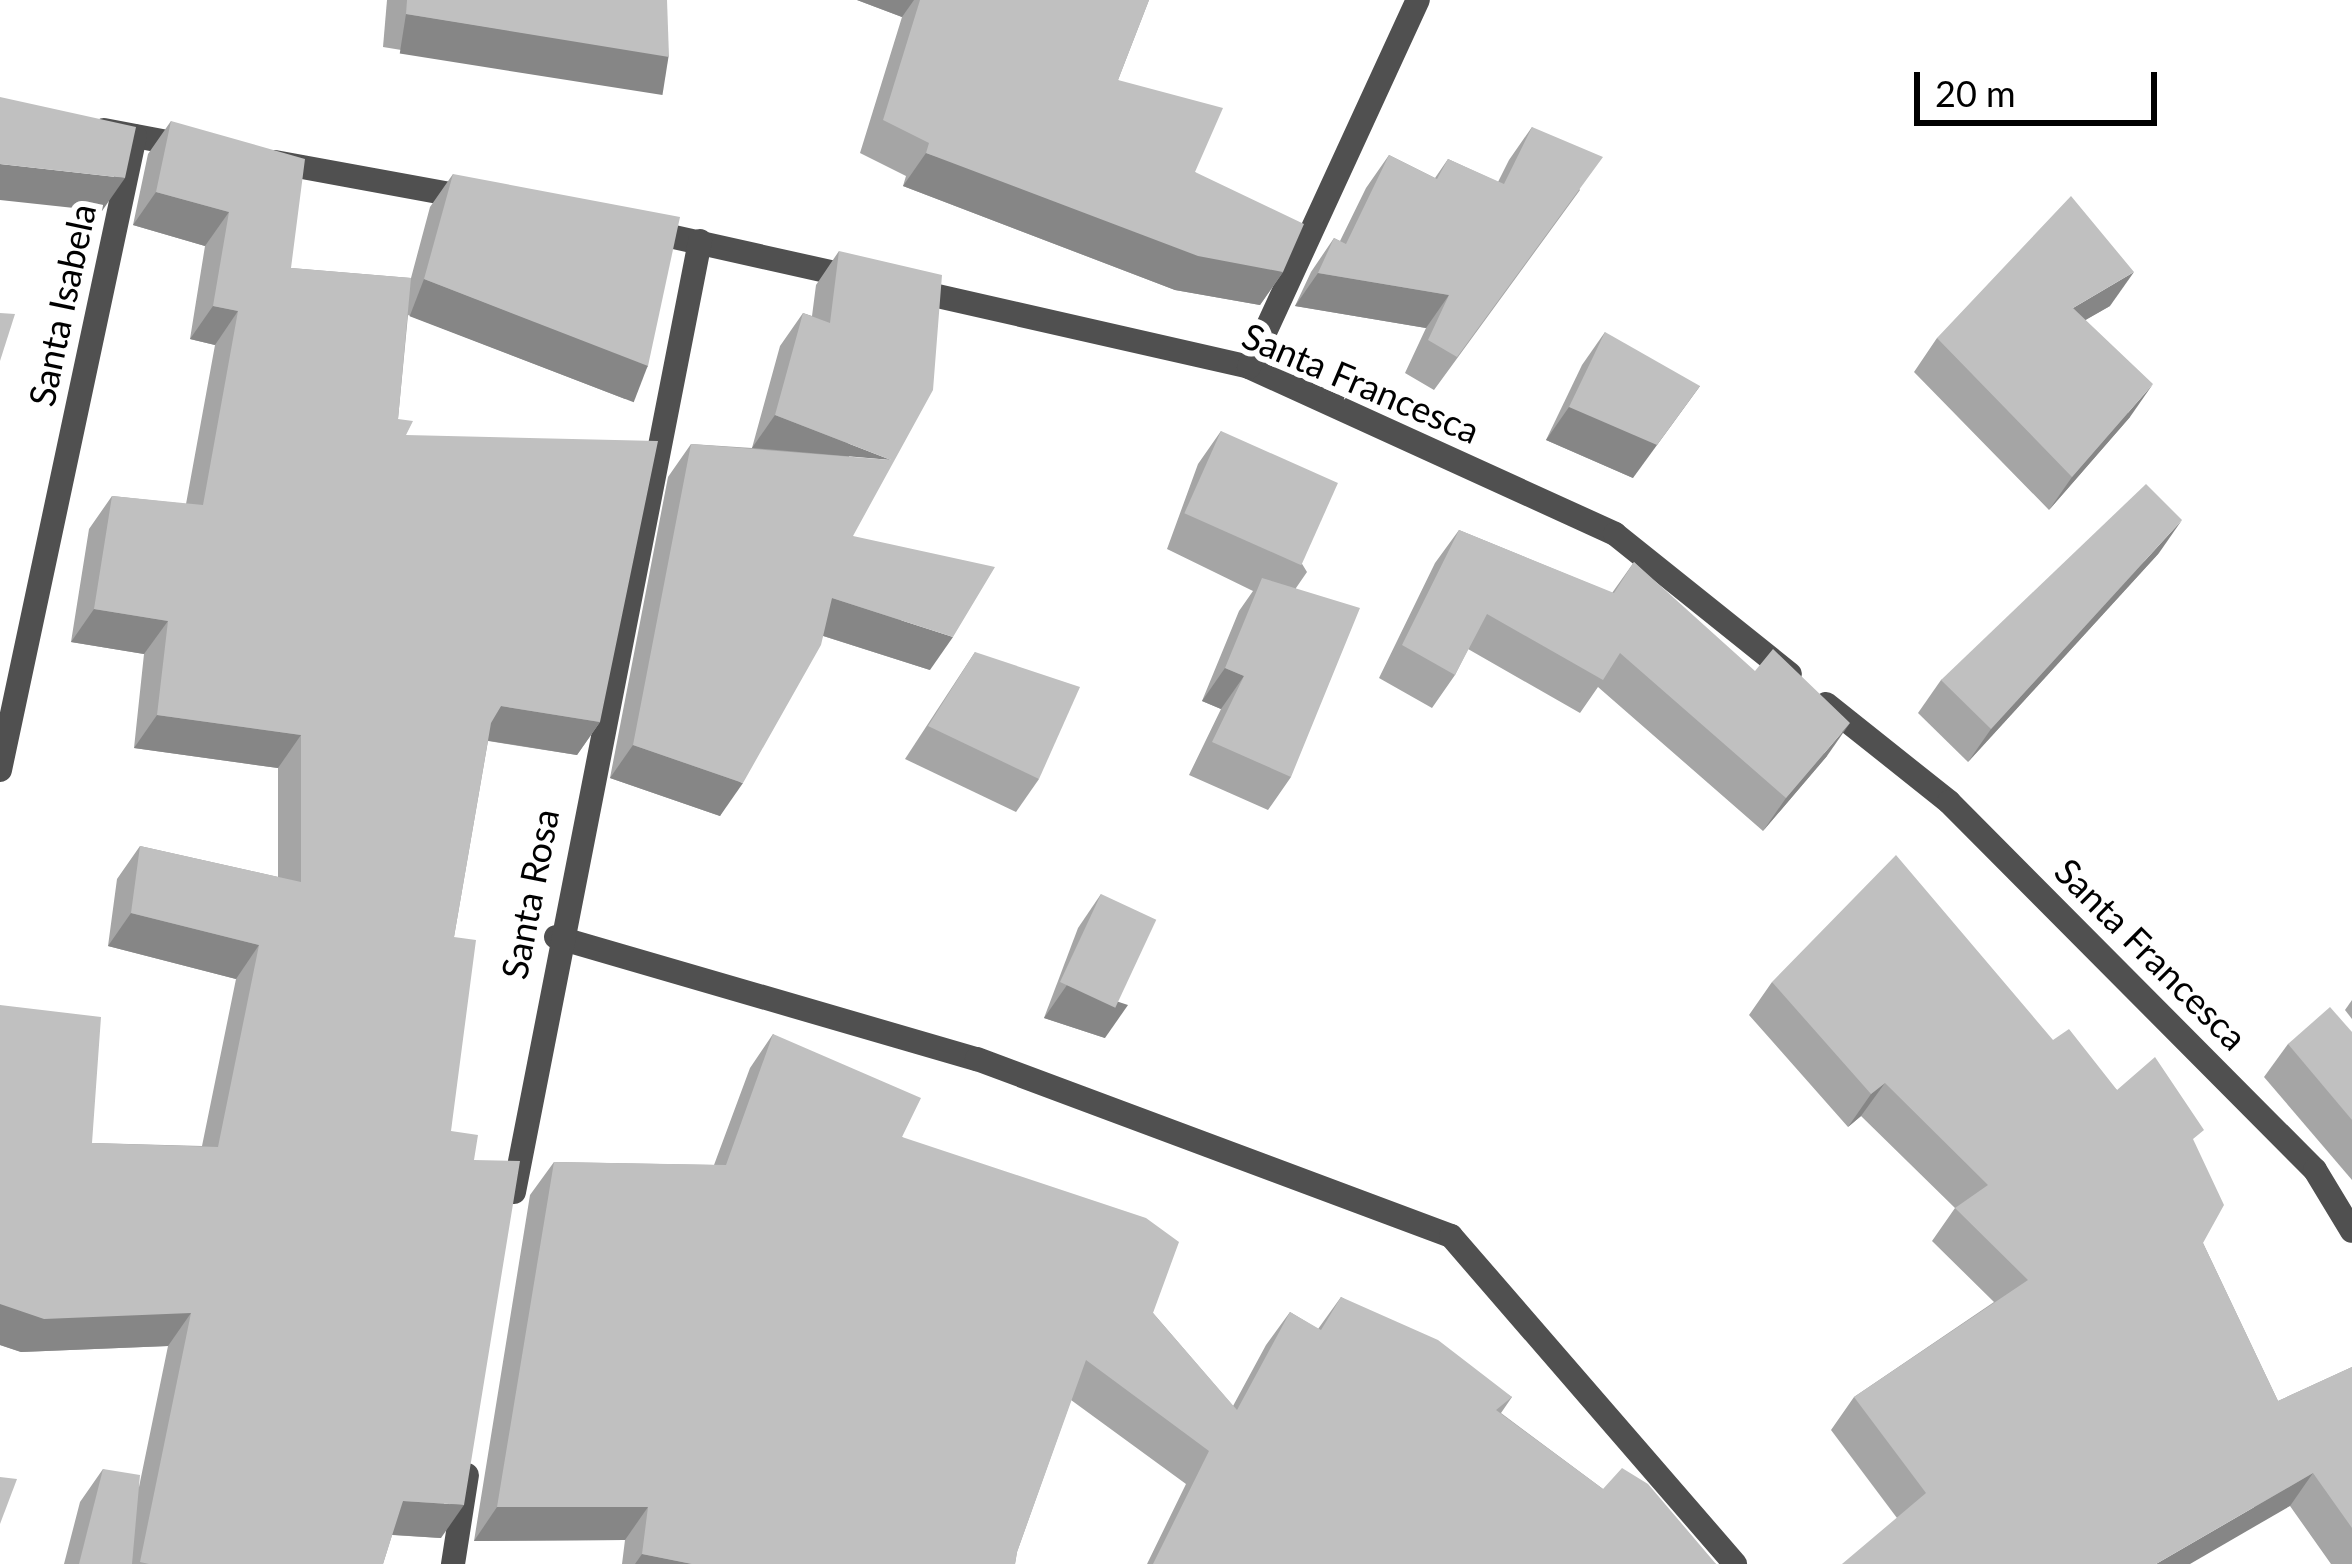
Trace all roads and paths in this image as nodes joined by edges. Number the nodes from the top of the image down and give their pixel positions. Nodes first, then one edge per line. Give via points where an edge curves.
1 (1418, 0) edge
2 (68, 123) edge
3 (135, 136) junction
4 (512, 206) edge
5 (606, 224) edge
6 (700, 241) junction
7 (1249, 368) junction
8 (0, 770) edge
9 (556, 937) junction
10 (510, 1216) edge
11 (2352, 1231) edge
12 (472, 1448) edge
13 (453, 1564) edge
14 (1735, 1564) edge

1 - 7 street
2 - 3 street
3 - 4 street
3 - 8 street, Santa Isabela
5 - 6 street, Santa Francesca
6 - 7 street, Santa Francesca
6 - 9 street, Santa Rosa
7 - 11 street, Santa Francesca via 1615,534 1949,802 2315,1170
9 - 10 street, Santa Rosa
9 - 14 street via 977,1059 1451,1236
12 - 13 street

